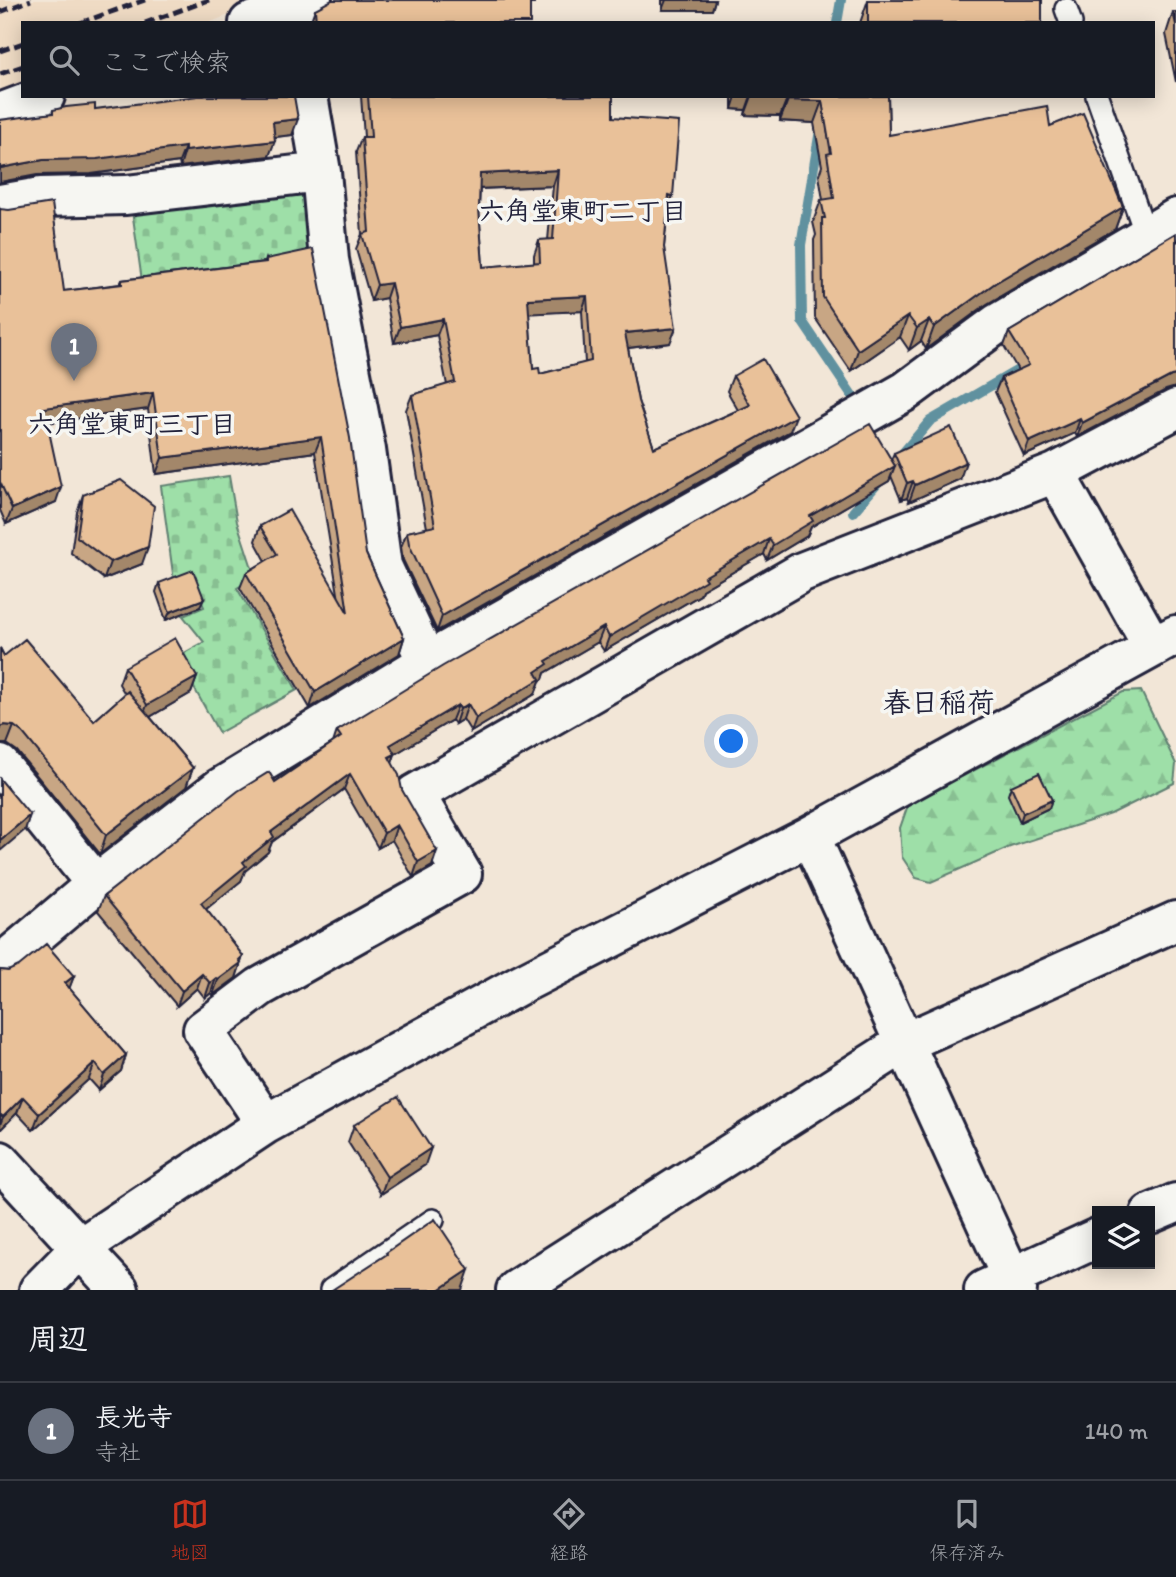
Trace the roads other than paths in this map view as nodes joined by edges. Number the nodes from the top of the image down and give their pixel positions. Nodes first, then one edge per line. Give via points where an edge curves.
1 (300, 10) edge
2 (257, 21) edge
3 (40, 98) edge
4 (308, 98) edge
5 (1098, 98) edge
6 (0, 113) edge
7 (321, 172) junction
8 (0, 204) edge
9 (1161, 227) edge
10 (1176, 409) edge
11 (1055, 473) junction
12 (1164, 641) edge
13 (427, 662) junction
14 (0, 765) edge
15 (810, 836) junction
16 (96, 884) junction
17 (1176, 922) edge
18 (0, 965) edge
19 (904, 1043) junction
20 (266, 1124) junction
21 (0, 1161) edge
22 (1176, 1203) edge
23 (1155, 1212) edge
24 (433, 1220) edge
25 (1092, 1241) edge
26 (81, 1247) junction
27 (1004, 1286) edge
28 (39, 1290) edge
29 (119, 1290) edge
30 (331, 1290) edge
31 (516, 1290) edge

1 - 2 street
3 - 6 street
4 - 7 street
5 - 9 lane
7 - 8 street via 126,195 41,197
7 - 13 street via 329,260 366,450 382,566
9 - 13 street via 998,323 906,391
10 - 11 street
11 - 12 street
11 - 20 street via 802,572 415,794 462,874 260,987 204,1030
12 - 15 street
13 - 16 street via 220,789
14 - 16 street
15 - 19 street
15 - 20 street via 520,984
16 - 18 street
17 - 19 street
19 - 27 street
19 - 31 street
20 - 26 street
21 - 26 street
22 - 23 street
24 - 30 lane
25 - 27 street
26 - 28 street
26 - 29 street

